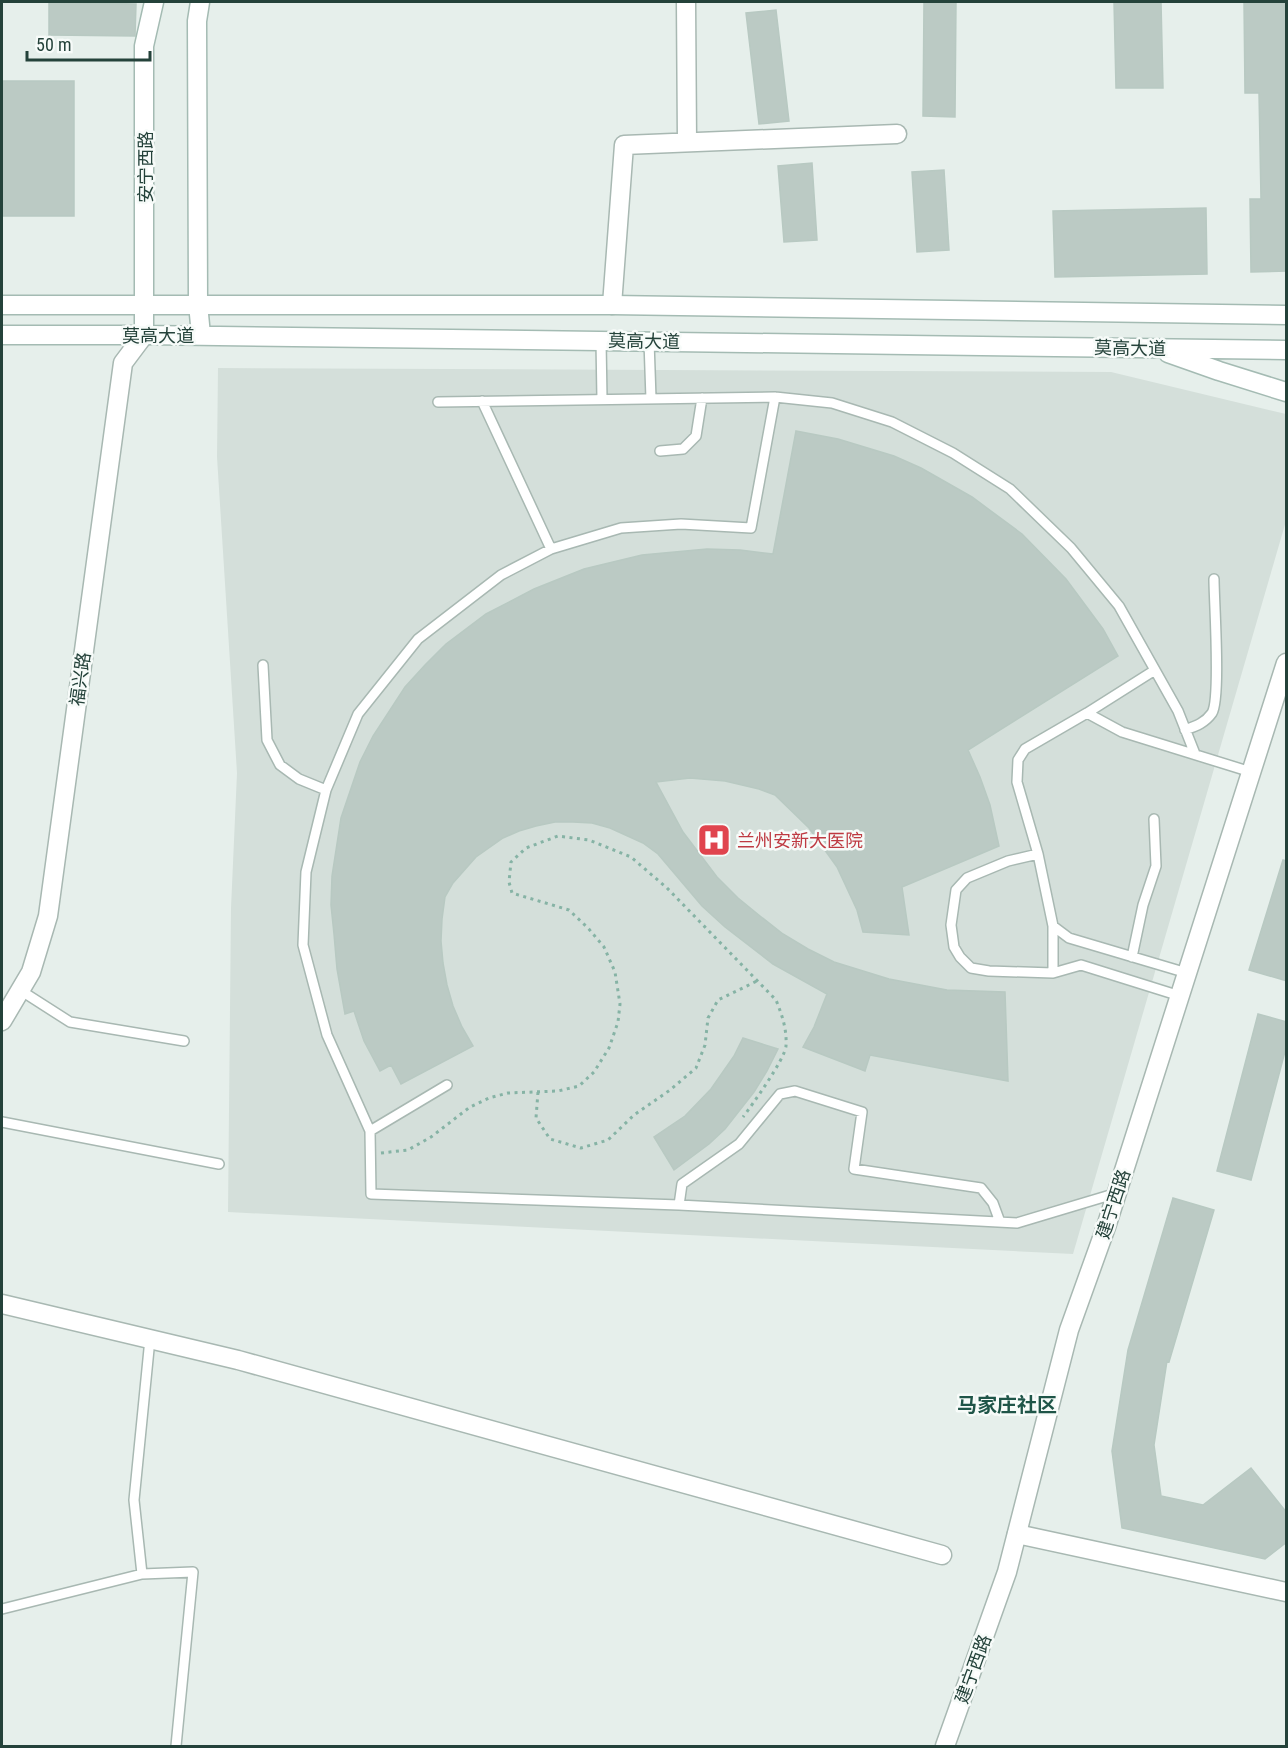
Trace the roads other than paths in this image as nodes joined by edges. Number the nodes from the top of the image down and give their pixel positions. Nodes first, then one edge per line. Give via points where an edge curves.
1 (154, 2) edge
2 (200, 2) edge
3 (686, 2) edge
4 (897, 134) dead end
5 (687, 142) junction
6 (146, 304) junction
7 (198, 304) junction
8 (2, 305) edge
9 (612, 305) junction
10 (1287, 315) edge
11 (2, 335) edge
12 (144, 335) junction
13 (201, 335) junction
14 (601, 341) junction
15 (649, 341) junction
16 (1155, 348) junction
17 (1287, 350) edge
18 (1287, 392) edge
19 (775, 397) junction
20 (702, 398) junction
21 (602, 399) junction
22 (651, 399) junction
23 (482, 401) junction
24 (438, 402) dead end
25 (660, 451) dead end
26 (551, 549) junction
27 (1214, 579) dead end
28 (1287, 663) edge
29 (263, 665) dead end
30 (1155, 670) junction
31 (1087, 713) junction
32 (1185, 730) junction
33 (1195, 754) junction
34 (1251, 772) junction
35 (326, 790) junction
36 (1154, 819) dead end
37 (1038, 854) junction
38 (1053, 926) junction
39 (1132, 957) junction
40 (1053, 973) junction
41 (1187, 973) junction
42 (20, 990) junction
43 (1180, 996) junction
44 (2, 1021) edge
45 (184, 1041) dead end
46 (447, 1085) dead end
47 (2, 1122) edge
48 (369, 1131) junction
49 (219, 1164) dead end
50 (1117, 1193) junction
51 (679, 1205) junction
52 (1000, 1222) junction
53 (2, 1304) edge
54 (150, 1339) junction
55 (1017, 1534) junction
56 (942, 1555) dead end
57 (142, 1574) junction
58 (1287, 1592) edge
59 (2, 1609) edge
60 (176, 1746) edge
61 (945, 1746) edge

1 - 6 street, 安宁西路 via 144,46
2 - 7 street
3 - 5 street
4 - 5 street
5 - 9 street via 624,145
6 - 7 street, 莫高大道
6 - 8 street, 莫高大道
6 - 12 street, 安宁西路
7 - 9 street, 莫高大道
7 - 13 street
9 - 10 street, 莫高大道
11 - 12 street, 莫高大道
12 - 13 street, 莫高大道
12 - 42 street, 福兴路 via 123,363 48,916 31,972
13 - 14 street, 莫高大道
14 - 15 street, 莫高大道
14 - 21 lane
15 - 16 street, 莫高大道
15 - 22 lane
16 - 17 street, 莫高大道
16 - 18 street
19 - 20 lane
19 - 26 lane via 751,528 681,524 621,528
19 - 30 lane via 832,403 892,423 952,453 1010,489 1071,548 1119,606
20 - 22 lane
20 - 25 lane via 696,436 683,449
21 - 22 lane
21 - 23 lane
23 - 24 lane
23 - 26 lane
26 - 35 lane via 501,575 418,639 358,714
27 - 32 lane via 1213,711 1204,722
28 - 34 street, 建宁西路
29 - 35 lane via 267,740 280,765
30 - 31 lane
30 - 32 lane
31 - 33 lane via 1122,732
31 - 37 lane via 1025,749 1018,759 1017,782
32 - 33 lane
33 - 34 lane
34 - 41 street, 建宁西路
35 - 48 lane via 306,872 303,945 327,1035
36 - 39 lane via 1156,866
37 - 38 lane
37 - 40 lane via 967,878 956,890 951,925 954,947 971,968
38 - 39 lane via 1069,938
38 - 40 lane
39 - 41 lane
40 - 43 lane via 1081,964
41 - 43 street, 建宁西路
42 - 44 street, 福兴路
42 - 45 lane via 70,1022
43 - 50 street, 建宁西路
46 - 48 lane
47 - 49 lane
48 - 51 lane via 371,1194
50 - 52 lane via 1017,1223
50 - 55 street, 建宁西路 via 1069,1330
51 - 52 lane
51 - 52 lane via 682,1185 739,1144 780,1094 795,1091 862,1112 854,1169 981,1188 993,1203
53 - 54 street
54 - 56 street
54 - 57 lane via 134,1500
55 - 58 street
55 - 61 street, 建宁西路
57 - 59 lane
57 - 60 lane via 193,1572

